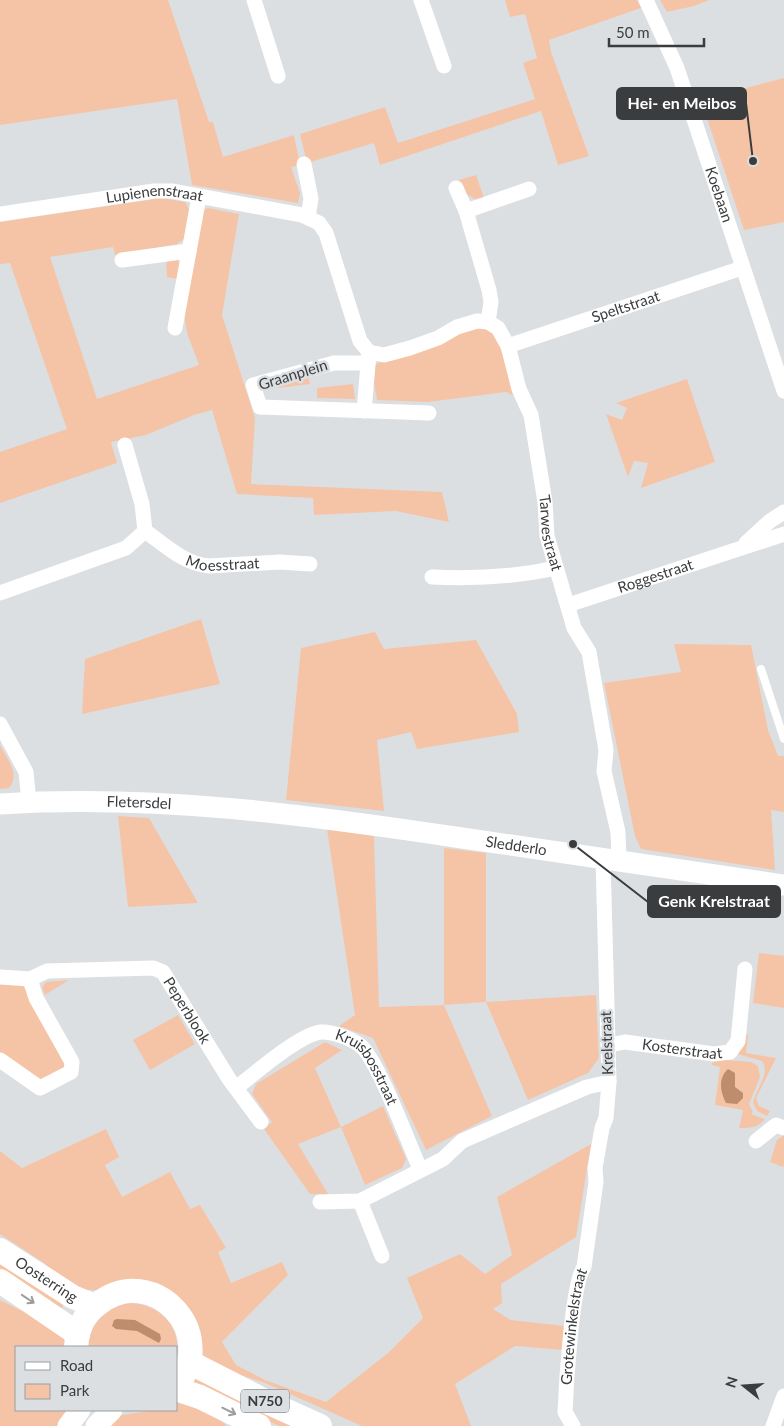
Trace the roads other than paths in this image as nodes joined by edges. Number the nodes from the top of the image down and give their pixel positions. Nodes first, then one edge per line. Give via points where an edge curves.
1 (254, 0) edge
2 (421, 0) edge
3 (649, 1) edge
4 (444, 66) dead end
5 (278, 76) dead end
6 (304, 164) dead end
7 (456, 188) dead end
8 (529, 189) dead end
9 (199, 197) junction
10 (466, 211) junction
11 (0, 214) edge
12 (308, 217) junction
13 (189, 251) junction
14 (122, 260) dead end
15 (742, 268) junction
16 (488, 322) junction
17 (175, 328) dead end
18 (508, 346) junction
19 (368, 357) junction
20 (784, 391) edge
21 (364, 411) junction
22 (429, 413) dead end
23 (125, 445) dead end
24 (784, 512) edge
25 (145, 531) junction
26 (784, 534) edge
27 (743, 546) junction
28 (310, 564) dead end
29 (556, 568) junction
30 (432, 577) dead end
31 (0, 593) edge
32 (568, 605) junction
33 (762, 668) dead end
34 (0, 724) edge
35 (784, 739) edge
36 (29, 802) junction
37 (0, 804) edge
38 (277, 812) joint
39 (611, 860) junction
40 (784, 885) edge
41 (745, 969) dead end
42 (0, 977) edge
43 (30, 979) junction
44 (609, 1045) junction
45 (0, 1060) edge
46 (609, 1082) junction
47 (236, 1088) junction
48 (261, 1122) dead end
49 (784, 1128) edge
50 (756, 1141) dead end
51 (420, 1169) junction
52 (360, 1201) junction
53 (320, 1202) dead end
54 (589, 1226) joint
55 (0, 1250) edge
56 (382, 1256) dead end
57 (0, 1281) edge
58 (95, 1306) junction
59 (77, 1340) edge
60 (189, 1362) junction
61 (178, 1384) edge
62 (178, 1389) edge
63 (784, 1396) edge
64 (79, 1411) edge
65 (111, 1411) edge
66 (68, 1426) edge
67 (96, 1426) edge
68 (259, 1426) edge
69 (320, 1426) edge
70 (574, 1426) edge
71 (773, 1426) edge

1 - 5 street
2 - 4 street
3 - 15 street, Koebaan via 677,68
6 - 12 street via 311,199
7 - 10 street
8 - 10 street
9 - 11 street, Lupienenstraat via 154,191
9 - 12 street, Lupienenstraat
9 - 13 street
10 - 16 street via 489,290
12 - 19 street via 319,223 326,233
13 - 14 street
13 - 17 street
15 - 18 street, Speltstraat
15 - 20 street, Koebaan
16 - 18 street, Tarwestraat via 498,328
16 - 19 street via 477,321 438,338
18 - 29 street, Tarwestraat via 519,388 531,415 545,502 546,536
19 - 21 street
19 - 21 street, Graanplein via 253,385 260,407
21 - 22 street, Graanplein
23 - 25 street via 142,504
24 - 27 street, Roggestraat
25 - 28 street, Moesstraat via 185,560 198,565
25 - 31 street via 126,548
26 - 27 street, Roggestraat
27 - 32 street, Roggestraat
29 - 30 street via 474,578
29 - 32 street, Tarwestraat
32 - 39 street, Tarwestraat via 574,628 589,652 606,750 604,771 618,832
33 - 35 lane
34 - 36 street via 26,772
36 - 37 street, Fletersdel
36 - 38 street, Fletersdel via 170,804
38 - 39 street, Sledderlo
39 - 40 street, Sledderlo
39 - 44 street, Krelstraat via 605,988
41 - 44 street, Kosterstraat via 738,1041 730,1052 713,1054 624,1042
42 - 43 street, Peperblook
43 - 45 street via 36,998 72,1062 71,1072 40,1088
43 - 47 street, Peperblook via 47,971 153,968 164,972
44 - 46 street, Krelstraat
46 - 51 street via 587,1087 462,1140 443,1159
46 - 54 street, Krelstraat
47 - 48 street
47 - 51 street, Kruisbosstraat via 301,1040 321,1032 342,1036 361,1046 374,1066
49 - 50 street via 776,1125
51 - 52 street
52 - 53 street
52 - 56 street
54 - 70 street, Grotewinkelstraat via 584,1267 575,1302 566,1391 565,1412
55 - 58 main road, Oosterring via 73,1297
57 -> 59 main road, Oosterring
58 - 59 main road, Oosterring via 85,1318
58 - 60 main road, Oosterring via 110,1296 128,1291 146,1292 163,1299 177,1311 186,1326 191,1344
60 - 61 main road, Oosterring
60 - 69 main road, N750
62 -> 68 main road, Oosterring / N750
63 - 71 street
64 - 66 street
65 - 67 street

